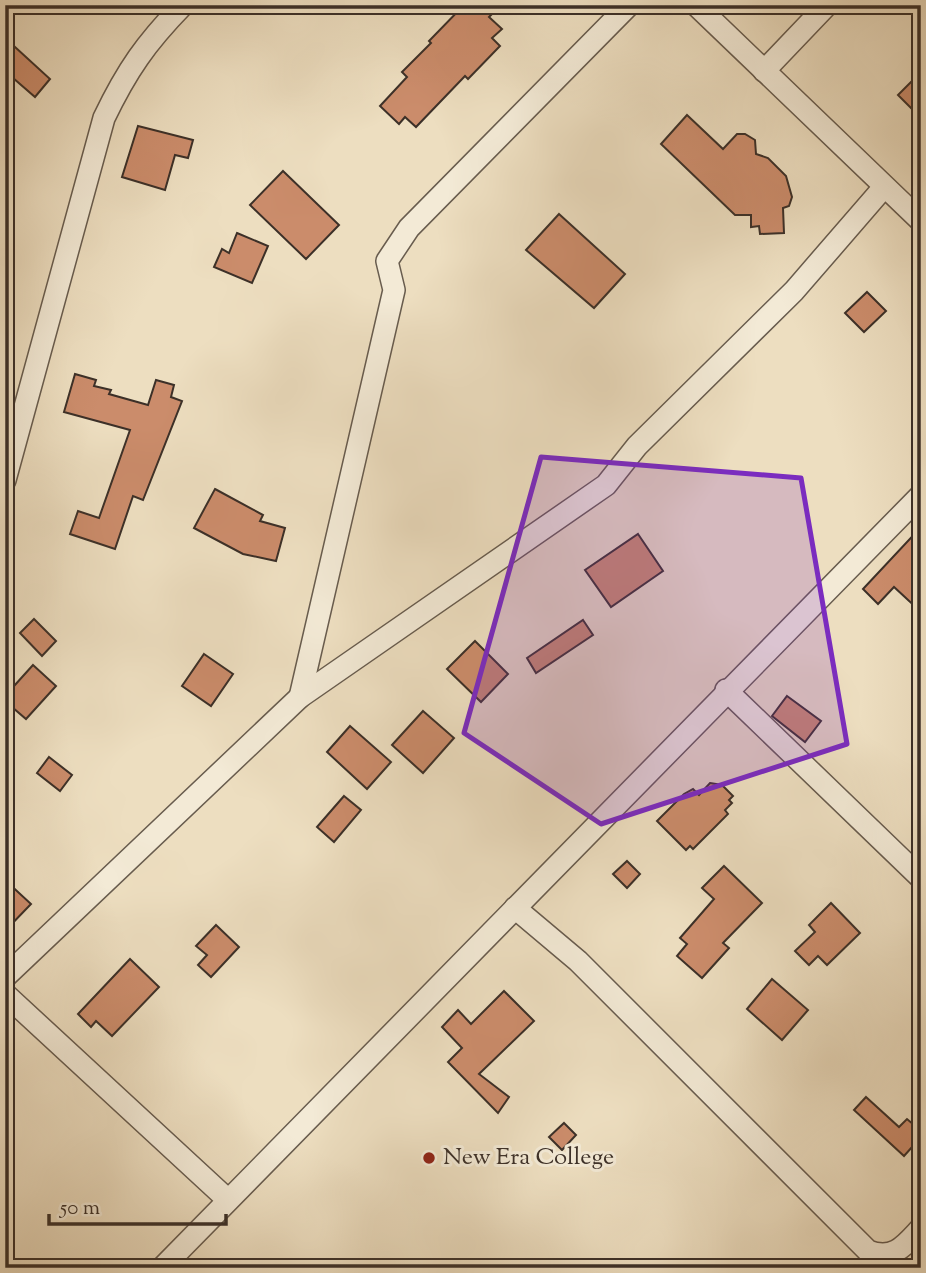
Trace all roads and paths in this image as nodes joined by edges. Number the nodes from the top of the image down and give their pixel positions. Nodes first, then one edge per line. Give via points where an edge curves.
1 (183, 5) edge
2 (629, 5) edge
3 (696, 5) edge
4 (827, 5) edge
5 (764, 71) junction
6 (884, 187) junction
7 (921, 221) edge
8 (5, 480) edge
9 (921, 495) edge
10 (726, 690) junction
11 (300, 697) junction
12 (921, 878) edge
13 (515, 908) junction
14 (5, 977) edge
15 (5, 994) edge
16 (228, 1200) junction
17 (921, 1228) edge
18 (162, 1268) edge

1 - 8 street via 145,44 104,118
2 - 11 street via 409,228 387,261 394,290
3 - 5 street
4 - 5 street
5 - 6 street
6 - 7 street
6 - 11 street via 794,291 637,446 606,485
9 - 10 street
10 - 12 street
10 - 13 street
11 - 14 street
13 - 16 street
13 - 17 street via 578,961 868,1251 884,1256 900,1250
15 - 16 street
16 - 18 street

